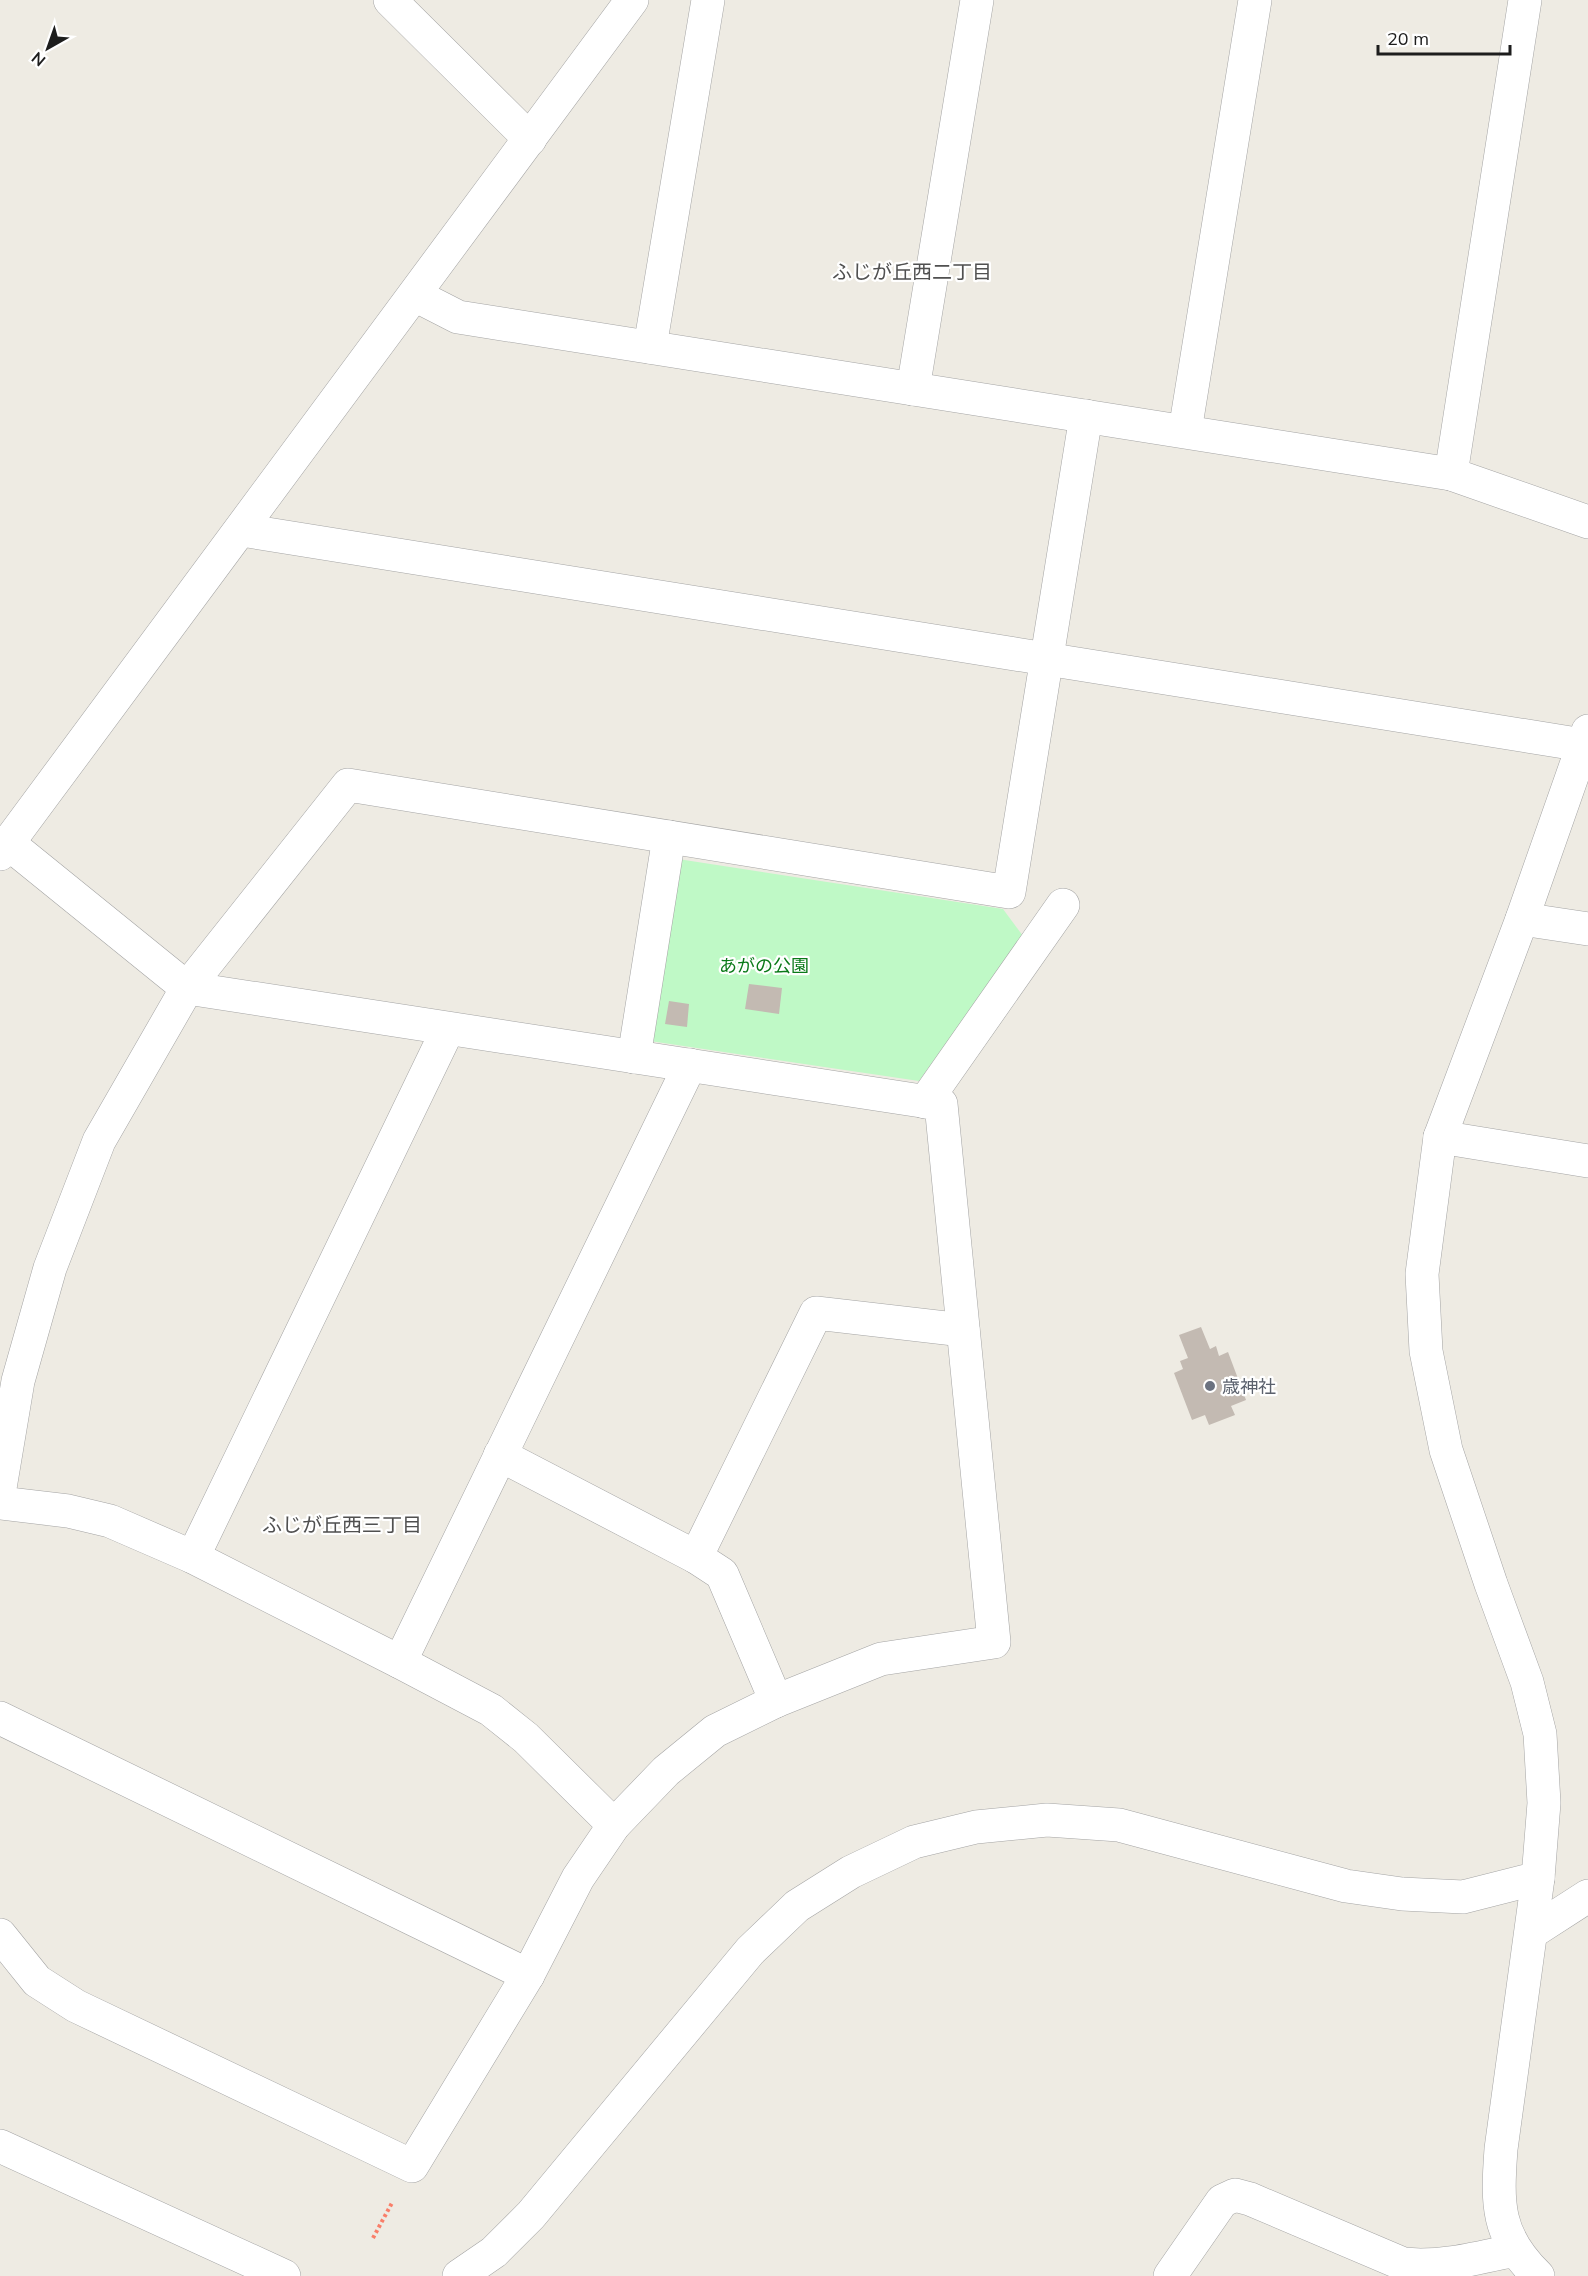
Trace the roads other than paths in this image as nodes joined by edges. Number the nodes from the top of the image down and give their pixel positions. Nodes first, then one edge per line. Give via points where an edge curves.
1 (390, 0) edge
2 (632, 0) edge
3 (708, 0) edge
4 (977, 0) edge
5 (1255, 0) edge
6 (1525, 0) edge
7 (530, 139) junction
8 (415, 295) junction
9 (650, 348) junction
10 (913, 389) junction
11 (1086, 416) junction
12 (1185, 431) junction
13 (1451, 474) junction
14 (1588, 522) edge
15 (242, 530) junction
16 (1047, 659) junction
17 (1586, 738) edge
18 (669, 837) junction
19 (4, 849) edge
20 (1063, 905) dead end
21 (1521, 919) junction
22 (1588, 929) edge
23 (187, 988) junction
24 (448, 1029) junction
25 (634, 1057) junction
26 (690, 1065) junction
27 (925, 1102) junction
28 (1440, 1137) junction
29 (1588, 1161) edge
30 (963, 1330) junction
31 (500, 1455) junction
32 (0, 1488) edge
33 (0, 1503) edge
34 (193, 1557) junction
35 (696, 1557) junction
36 (400, 1662) junction
37 (776, 1701) junction
38 (0, 1718) edge
39 (614, 1825) junction
40 (1538, 1878) junction
41 (1588, 1896) edge
42 (1532, 1932) junction
43 (0, 1935) edge
44 (528, 1975) junction
45 (0, 2146) edge
46 (1515, 2250) junction
47 (284, 2276) edge
48 (459, 2276) edge
49 (1170, 2276) edge
50 (1538, 2276) edge

1 - 7 street
2 - 7 street
3 - 9 street
4 - 10 street
5 - 12 street
6 - 13 street
7 - 8 street
8 - 9 street via 458,317
8 - 15 street
9 - 10 street
10 - 11 street
11 - 12 street
11 - 16 street
12 - 13 street
13 - 14 street
15 - 16 street
15 - 19 street
16 - 17 street
16 - 18 street via 1009,892
17 - 21 street
18 - 23 street via 348,785
18 - 25 street
19 - 23 street
20 - 27 street
21 - 22 street
21 - 28 street
23 - 24 street
23 - 32 street via 99,1141 50,1268 18,1381
24 - 25 street
24 - 34 street
25 - 26 street
26 - 27 street
26 - 31 street
27 - 30 street via 941,1104
28 - 29 street
28 - 40 street via 1422,1274 1426,1351 1446,1450 1527,1682 1540,1734 1544,1803
30 - 35 street via 816,1313
30 - 37 street via 994,1642 881,1659
31 - 35 street
31 - 36 street
33 - 34 street via 68,1511 110,1521
34 - 36 street
35 - 37 street via 722,1574
36 - 39 street via 491,1710 526,1738
37 - 39 street via 715,1731 666,1771
38 - 44 street
39 - 44 street via 578,1878
40 - 42 street
40 - 48 street via 1462,1897 1402,1894 1346,1886 1119,1825 1047,1820 976,1827 914,1842 851,1872 797,1906 750,1950 531,2215 494,2252
41 - 42 street
42 - 46 street via 1498,2184 1501,2218
43 - 44 street via 37,1981 76,2006 412,2166
45 - 47 street
46 - 49 street via 1451,2263 1403,2264 1235,2195 1222,2201
46 - 50 street

